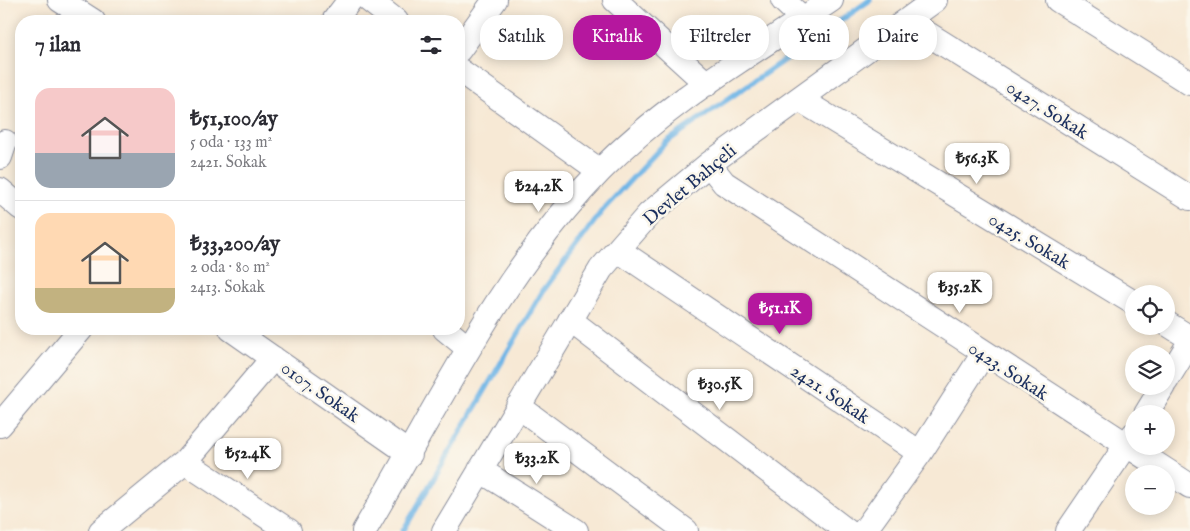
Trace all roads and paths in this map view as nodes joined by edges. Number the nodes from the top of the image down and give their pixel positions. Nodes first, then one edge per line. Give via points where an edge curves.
1 (60, 0) edge
2 (350, 0) edge
3 (369, 0) edge
4 (495, 0) edge
5 (615, 0) edge
6 (783, 0) edge
7 (831, 0) edge
8 (935, 0) edge
9 (1058, 0) edge
10 (84, 15) edge
11 (339, 15) edge
12 (388, 15) edge
13 (799, 15) edge
14 (809, 15) edge
15 (914, 15) edge
16 (779, 35) edge
17 (937, 39) edge
18 (465, 42) edge
19 (859, 55) edge
20 (465, 74) edge
21 (1190, 83) edge
22 (707, 84) junction
23 (799, 99) junction
24 (709, 164) junction
25 (600, 171) junction
26 (0, 190) edge
27 (1190, 198) edge
28 (15, 203) edge
29 (618, 250) junction
30 (1125, 298) edge
31 (570, 320) junction
32 (1175, 329) edge
33 (76, 335) edge
34 (240, 335) edge
35 (452, 335) edge
36 (1190, 338) edge
37 (1190, 342) edge
38 (468, 348) junction
39 (984, 353) junction
40 (273, 358) junction
41 (1175, 366) edge
42 (518, 406) junction
43 (0, 425) edge
44 (1125, 437) edge
45 (1125, 447) edge
46 (920, 452) junction
47 (410, 454) junction
48 (1150, 455) edge
49 (185, 462) junction
50 (480, 470) junction
51 (1190, 486) edge
52 (106, 530) edge
53 (289, 531) edge
54 (364, 531) edge
55 (444, 531) edge
56 (576, 531) edge
57 (686, 531) edge
58 (846, 531) edge
59 (864, 531) edge
60 (1068, 531) edge

1 - 10 street
2 - 11 street
3 - 12 street
4 - 18 street
5 - 22 street
6 - 13 street
7 - 14 street
8 - 15 street, Devlet Bahçeli
9 - 21 street
16 - 22 street
17 - 27 street, 0427. Sokak
19 - 23 street, Devlet Bahçeli
20 - 25 street
22 - 25 street via 657,118
23 - 24 street, Devlet Bahçeli
23 - 30 street, 0425. Sokak
24 - 29 street, Devlet Bahçeli via 649,214
24 - 39 street, 0423. Sokak via 724,184
25 - 38 street via 537,245
26 - 28 street
29 - 31 street, Devlet Bahçeli via 601,268
29 - 46 street, 2421. Sokak
31 - 42 street, Devlet Bahçeli
31 - 58 street
32 - 36 street
33 - 43 street
34 - 40 street, 0107. Sokak
35 - 38 street
37 - 41 street
38 - 47 street
39 - 44 street, 0423. Sokak
39 - 46 street
40 - 47 street, 0107. Sokak
40 - 49 street
42 - 50 street, Devlet Bahçeli
42 - 57 street
45 - 60 street
46 - 59 street
47 - 54 street
48 - 51 street, 0423. Sokak
49 - 52 street
49 - 53 street
50 - 55 street, Devlet Bahçeli
50 - 56 street

